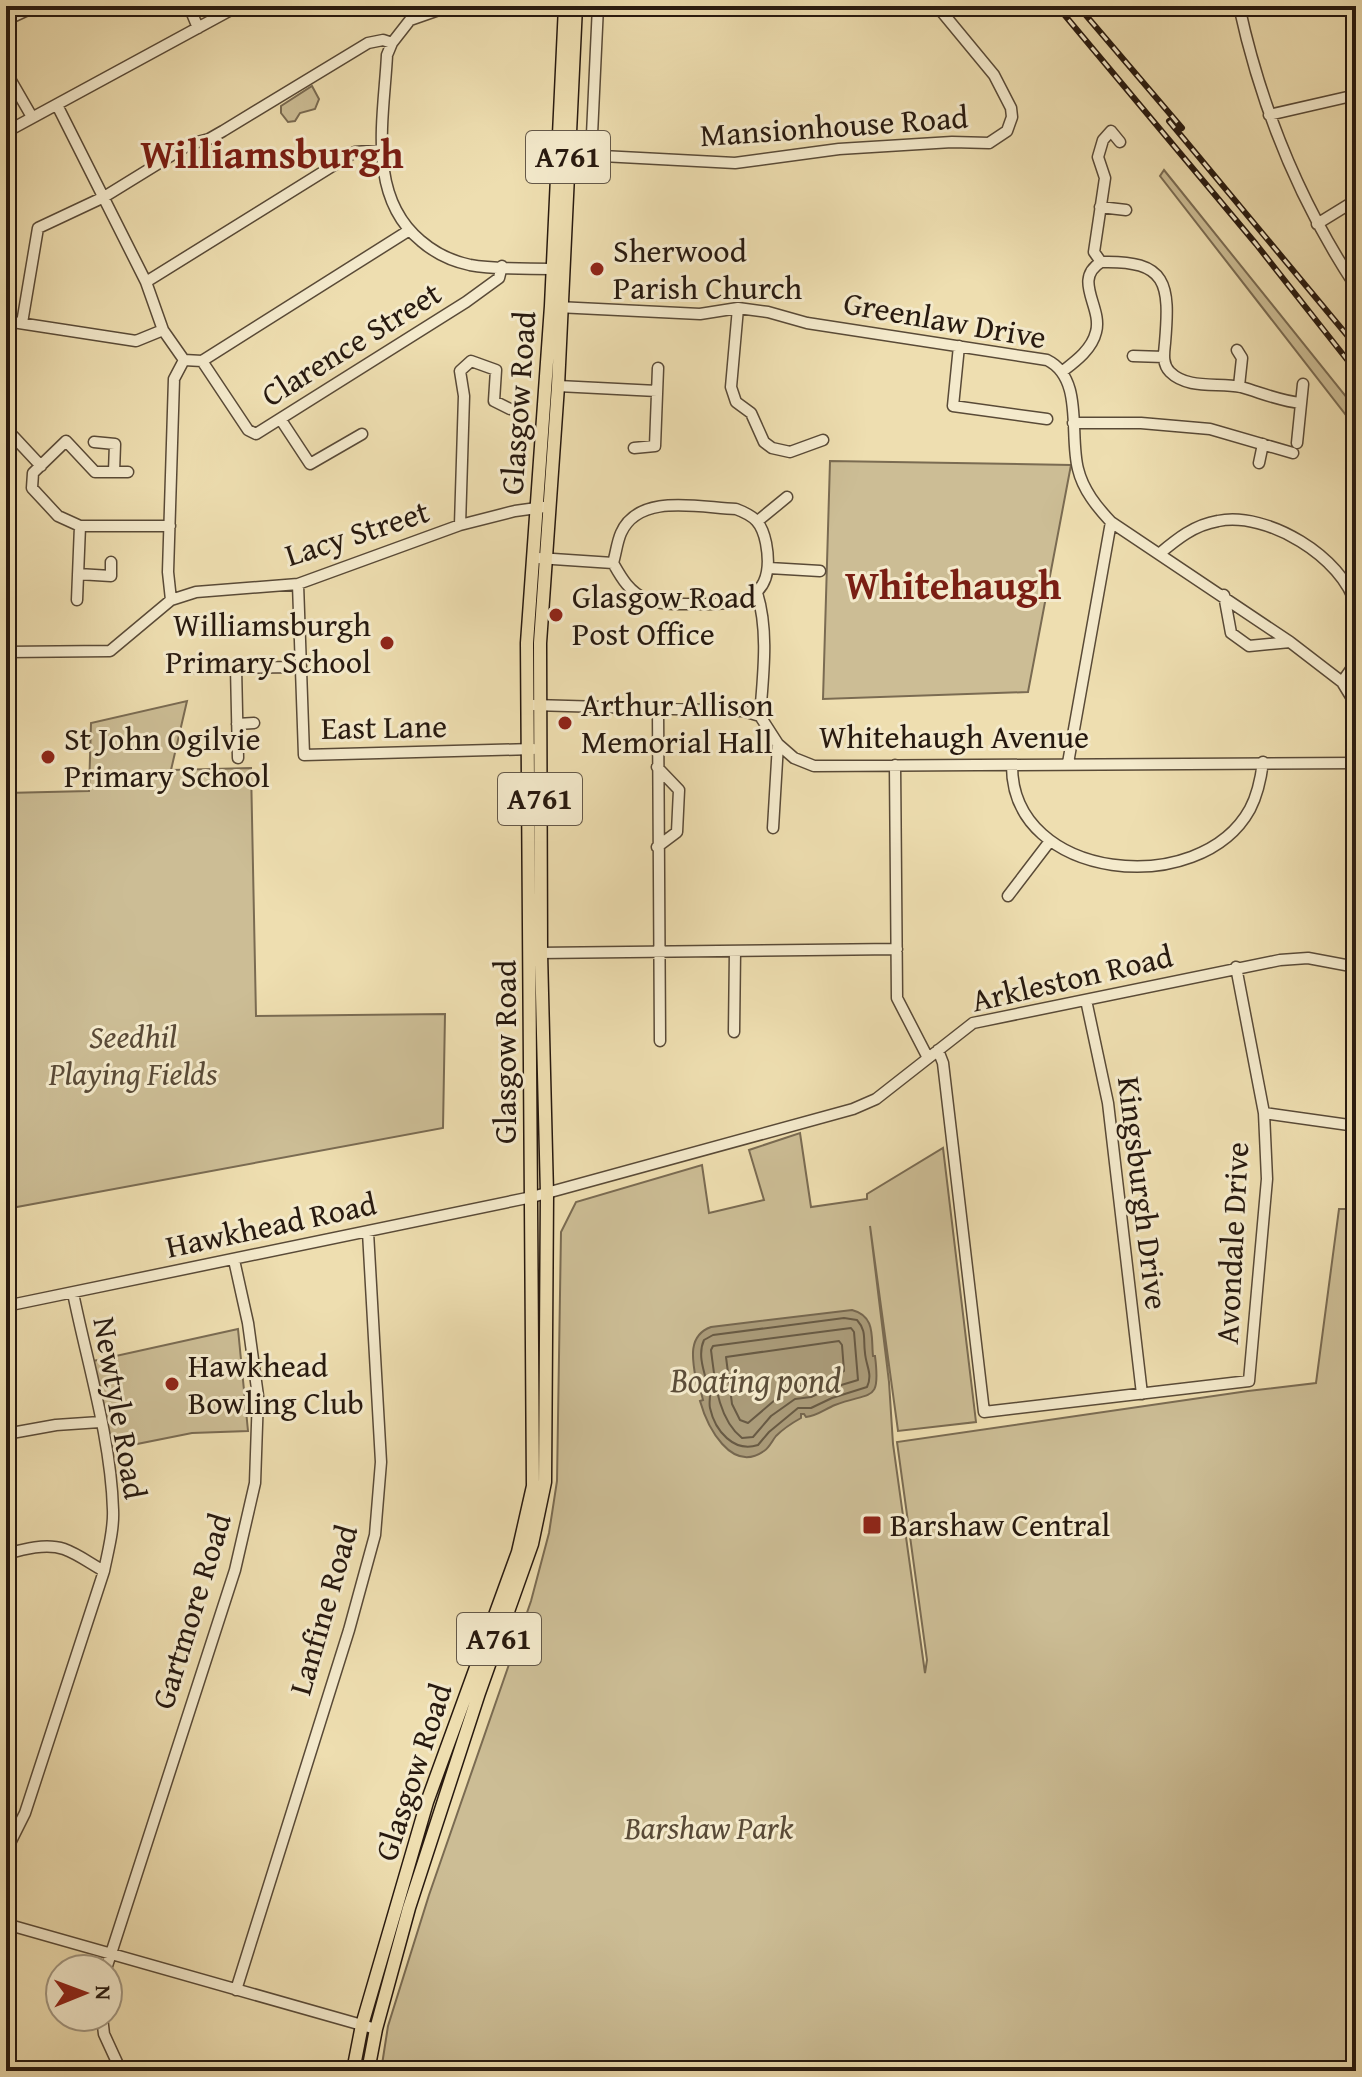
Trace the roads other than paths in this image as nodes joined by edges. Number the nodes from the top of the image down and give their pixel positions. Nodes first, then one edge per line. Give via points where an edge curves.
1 (36, 6) edge
2 (189, 6) edge
3 (238, 6) edge
4 (450, 6) edge
5 (565, 6) edge
6 (576, 6) edge
7 (598, 6) edge
8 (937, 6) edge
9 (1239, 6) edge
10 (6, 20) edge
11 (198, 28) junction
12 (392, 43) junction
13 (6, 72) edge
14 (1356, 95) edge
15 (57, 105) junction
16 (1269, 115) junction
17 (32, 117) junction
18 (6, 132) edge
19 (1120, 142) dead end
20 (383, 150) junction
21 (563, 154) junction
22 (591, 156) junction
23 (104, 197) junction
24 (1356, 200) edge
25 (1100, 207) junction
26 (1126, 210) dead end
27 (1317, 224) junction
28 (408, 231) junction
29 (1101, 262) junction
30 (502, 266) junction
31 (558, 269) junction
32 (146, 282) junction
33 (1356, 287) edge
34 (556, 307) junction
35 (738, 308) junction
36 (6, 321) edge
37 (22, 323) junction
38 (163, 330) junction
39 (959, 346) junction
40 (1237, 350) dead end
41 (1133, 356) dead end
42 (1164, 357) junction
43 (184, 360) junction
44 (202, 361) junction
45 (658, 368) dead end
46 (1063, 371) junction
47 (1303, 384) dead end
48 (558, 386) junction
49 (1239, 386) junction
50 (657, 391) junction
51 (1301, 403) junction
52 (510, 409) dead end
53 (1047, 419) dead end
54 (281, 420) junction
55 (1073, 423) junction
56 (362, 434) dead end
57 (13, 436) dead end
58 (823, 440) dead end
59 (94, 442) dead end
60 (1263, 444) junction
61 (634, 448) dead end
62 (1259, 463) dead end
63 (41, 466) junction
64 (114, 472) junction
65 (128, 472) dead end
66 (787, 497) dead end
67 (544, 507) junction
68 (759, 520) junction
69 (1111, 522) junction
70 (460, 525) junction
71 (80, 526) junction
72 (170, 526) junction
73 (1159, 554) junction
74 (540, 558) junction
75 (111, 562) dead end
76 (613, 563) junction
77 (769, 568) junction
78 (820, 571) dead end
79 (78, 574) junction
80 (298, 584) junction
81 (757, 593) junction
82 (1224, 595) junction
83 (77, 600) dead end
84 (171, 600) junction
85 (1356, 606) edge
86 (1290, 642) junction
87 (6, 652) edge
88 (1356, 662) edge
89 (236, 667) junction
90 (301, 667) junction
91 (195, 668) dead end
92 (1342, 682) junction
93 (533, 705) junction
94 (1356, 705) edge
95 (658, 708) junction
96 (760, 716) junction
97 (254, 723) dead end
98 (237, 724) junction
99 (778, 744) junction
100 (533, 749) junction
101 (238, 758) dead end
102 (1263, 762) junction
103 (1068, 763) junction
104 (1356, 763) edge
105 (895, 765) junction
106 (1012, 766) junction
107 (657, 767) junction
108 (773, 828) dead end
109 (1050, 841) junction
110 (657, 847) junction
111 (1008, 896) dead end
112 (897, 949) junction
113 (735, 951) junction
114 (536, 953) junction
115 (659, 953) junction
116 (1236, 967) junction
117 (1356, 967) edge
118 (1086, 1000) junction
119 (734, 1032) dead end
120 (660, 1041) dead end
121 (938, 1050) junction
122 (928, 1058) junction
123 (1264, 1113) junction
124 (1356, 1126) edge
125 (547, 1194) junction
126 (532, 1197) junction
127 (368, 1232) junction
128 (234, 1260) junction
129 (73, 1293) junction
130 (6, 1306) edge
131 (1142, 1394) junction
132 (100, 1422) junction
133 (6, 1434) edge
134 (6, 1554) edge
135 (104, 1571) junction
136 (6, 1851) edge
137 (6, 1924) edge
138 (107, 1953) edge
139 (110, 1953) edge
140 (124, 1958) edge
141 (236, 1990) junction
142 (362, 2025) junction
143 (376, 2029) junction
144 (104, 2033) edge
145 (121, 2071) edge
146 (353, 2071) edge
147 (368, 2071) edge

1 - 10 street
2 - 11 street
3 - 11 street
4 - 12 street via 410,20
5 - 21 main road, Glasgow Road / A761
6 - 21 main road, Glasgow Road / A761
7 - 22 street
8 - 22 street, Mansionhouse Road via 994,75 1011,108 1007,131 989,143 839,149 735,163
9 - 16 street
11 - 15 street
12 - 20 street
12 - 23 street via 368,43
13 - 17 street
14 - 16 street
15 - 17 street
15 - 23 street
16 - 27 street
17 - 18 street
19 - 25 street via 1111,131 1100,147 1105,178
20 - 28 street via 390,200
20 - 32 street via 355,152
21 - 22 street, Mansionhouse Road
21 - 31 main road, Glasgow Road / A761
23 - 32 street
23 - 37 street via 38,228
24 - 27 street
25 - 26 street
25 - 29 street via 1094,252
27 - 33 street
28 - 30 street via 445,258 472,266
28 - 44 street
29 - 42 street via 1134,264 1156,273 1168,302
29 - 46 street via 1087,281 1097,314 1095,335
30 - 31 street
30 - 54 street, Clarence Street via 499,278 466,302
31 - 34 main road, Glasgow Road / A761
32 - 38 street
34 - 35 street, Greenlaw Drive via 684,314
34 - 48 main road, Glasgow Road / A761
34 - 67 main road, Glasgow Road / A761
35 - 39 street, Greenlaw Drive
35 - 58 street via 731,387 736,402 751,413 772,448 790,452
36 - 37 street
37 - 38 street via 136,341
38 - 43 street
39 - 46 street, Greenlaw Drive via 1047,360
39 - 53 street via 953,406
40 - 49 street via 1242,358
41 - 42 street
42 - 49 street via 1178,378
43 - 44 street
43 - 72 street via 174,379
44 - 54 street, Clarence Street via 248,430 256,434
45 - 50 street
46 - 55 street, Greenlaw Drive
47 - 51 street
48 - 50 street, Glasgow Road
48 - 67 main road, Glasgow Road / A761
49 - 51 street
50 - 61 street via 655,446
51 - 60 street via 1295,448
52 - 70 street via 494,401 496,370 471,361 460,371
54 - 56 street via 310,464
55 - 60 street via 1210,429
55 - 69 street, Greenlaw Drive via 1078,469 1087,492
57 - 63 street
59 - 64 street via 115,444
60 - 62 street
63 - 64 street via 66,441 95,472
63 - 71 street via 33,473 32,488 58,516
64 - 65 street
66 - 68 street
67 - 70 street, Lacy Street
67 - 74 main road, Glasgow Road / A761
68 - 76 street via 736,509 645,510 621,531
68 - 77 street
69 - 73 street
69 - 103 street
70 - 80 street, Lacy Street
71 - 72 street
71 - 79 street
72 - 84 street
73 - 82 street
73 - 85 street via 1199,526 1250,521 1280,530 1315,551 1347,585
74 - 76 street
74 - 93 main road, Glasgow Road / A761 via 527,643
75 - 79 street via 111,576
76 - 81 street via 634,591 664,603 725,604
77 - 78 street
77 - 81 street
79 - 83 street
80 - 84 street, Lacy Street via 196,592
80 - 90 street, East Lane
81 - 96 street via 764,633
82 - 86 street
82 - 86 street via 1231,633 1249,646
84 - 87 street, Lacy Street via 110,651
86 - 92 street
88 - 92 street
89 - 90 street
89 - 91 street
89 - 98 street
90 - 100 street, East Lane via 304,755
92 - 94 street
93 - 95 street
93 - 100 main road, Glasgow Road / A761
95 - 96 street
95 - 107 street
96 - 99 street, Whitehaugh Avenue
97 - 98 street
98 - 101 street
99 - 105 street, Whitehaugh Avenue via 814,766
99 - 108 street
100 - 114 main road, Glasgow Road / A761
102 - 103 street, Whitehaugh Avenue
102 - 104 street, Whitehaugh Avenue
102 - 109 street via 1260,786 1240,822 1213,847 1176,863 1123,867 1089,860
103 - 106 street, Whitehaugh Avenue
105 - 106 street, Whitehaugh Avenue
105 - 112 street
106 - 109 street via 1023,809
107 - 110 street
107 - 110 street via 679,790 677,832
109 - 111 street
110 - 115 street
112 - 113 street
112 - 122 street via 897,998
113 - 115 street
113 - 119 street
114 - 115 street
114 - 125 main road, Glasgow Road / A761
114 - 126 main road, Glasgow Road / A761
115 - 120 street
116 - 117 street, Arkleston Road via 1293,958
116 - 118 street, Arkleston Road
116 - 123 street, Avondale Drive
118 - 121 street, Arkleston Road via 973,1023
118 - 131 street, Kingsburgh Drive via 1108,1103
121 - 122 street, Arkleston Road
121 - 131 street via 984,1412
122 - 125 street, Arkleston Road via 876,1099 853,1109
123 - 124 street
123 - 131 street, Avondale Drive via 1267,1179 1249,1381
125 - 126 street, Hawkhead Road
125 - 143 main road, Glasgow Road / A761 via 545,1482 537,1522 427,1850
126 - 127 street, Hawkhead Road
126 - 142 main road, Glasgow Road / A761 via 533,1486 518,1552 427,1802
127 - 128 street, Hawkhead Road
127 - 141 street, Lanfine Road via 381,1462 375,1535
128 - 129 street, Hawkhead Road
128 - 139 street, Gartmore Road via 258,1396 255,1483 235,1570
129 - 130 street, Hawkhead Road
129 - 132 street, Newtyle Road
132 - 133 street
132 - 135 street, Newtyle Road via 113,1513
134 - 135 street via 40,1547 65,1549
135 - 136 street, Newtyle Road via 25,1813
137 - 138 street
140 - 141 street
141 - 142 street
142 - 143 street
142 - 146 main road, Glasgow Road / A761
143 - 147 main road, Glasgow Road / A761
144 - 145 street

